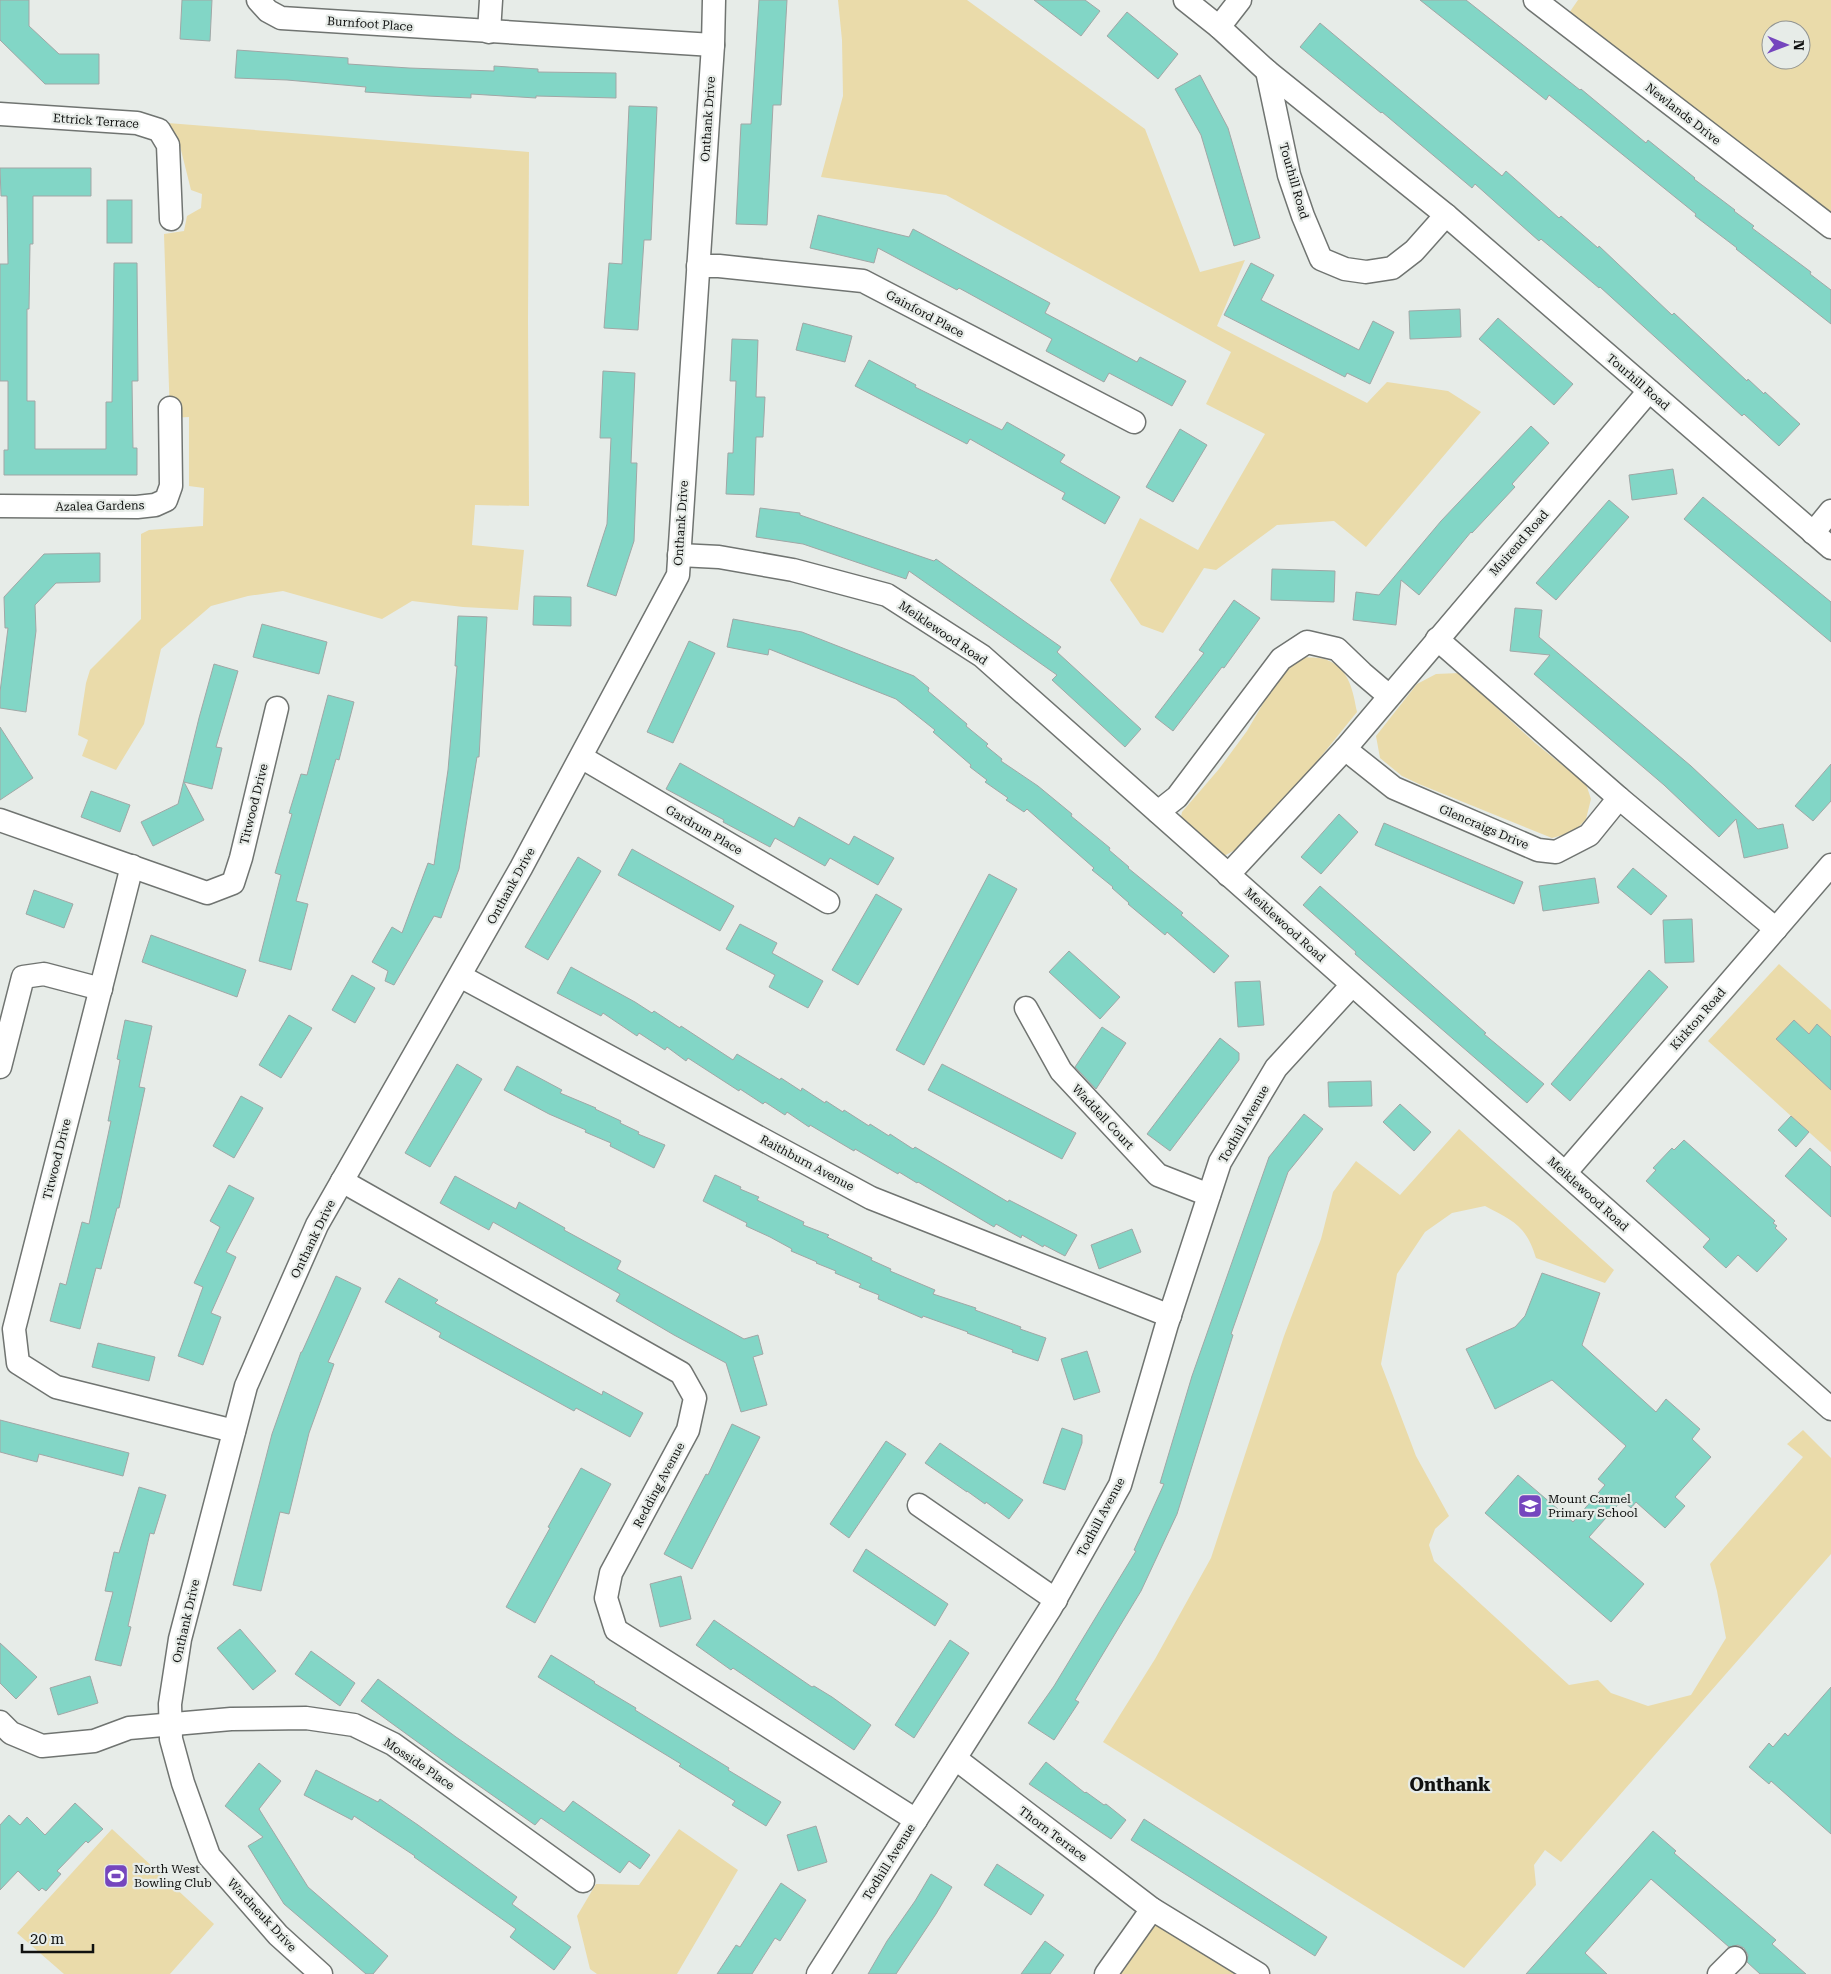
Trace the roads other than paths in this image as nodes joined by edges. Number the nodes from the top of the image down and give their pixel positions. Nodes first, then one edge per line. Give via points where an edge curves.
1 (258, 0) edge
2 (491, 0) edge
3 (714, 0) edge
4 (1185, 0) edge
5 (1240, 0) edge
6 (1535, 0) edge
7 (1219, 27) junction
8 (489, 32) junction
9 (713, 45) junction
10 (1267, 71) junction
11 (0, 114) edge
12 (1446, 215) junction
13 (171, 219) dead end
14 (1831, 227) edge
15 (698, 266) junction
16 (1649, 391) junction
17 (170, 408) dead end
18 (1134, 422) dead end
19 (0, 506) edge
20 (1831, 511) edge
21 (1813, 533) junction
22 (1831, 548) edge
23 (679, 556) junction
24 (1437, 639) junction
25 (1389, 696) junction
26 (277, 708) dead end
27 (1344, 749) junction
28 (581, 757) junction
29 (1619, 798) junction
30 (1158, 812) junction
31 (0, 820) edge
32 (1831, 865) edge
33 (132, 866) junction
34 (1228, 875) junction
35 (828, 902) dead end
36 (1776, 929) junction
37 (460, 976) junction
38 (1352, 985) junction
39 (100, 989) junction
40 (1026, 1008) dead end
41 (0, 1067) edge
42 (1565, 1173) junction
43 (342, 1180) junction
44 (1209, 1195) junction
45 (1170, 1316) junction
46 (7, 1322) edge
47 (1831, 1410) edge
48 (234, 1430) junction
49 (919, 1505) dead end
50 (1056, 1600) junction
51 (0, 1722) edge
52 (171, 1732) junction
53 (956, 1759) junction
54 (916, 1820) junction
55 (583, 1881) dead end
56 (1152, 1908) junction
57 (1735, 1958) dead end
58 (320, 1974) edge
59 (818, 1974) edge
60 (1106, 1974) edge
61 (1258, 1974) edge
62 (1719, 1974) edge

1 - 8 street, Burnfoot Place via 280,18
2 - 8 street
3 - 9 street, Onthank Drive
4 - 7 street, Tourhill Road
5 - 7 street
6 - 14 street, Newlands Drive
7 - 10 street, Tourhill Road
8 - 9 street, Burnfoot Place
9 - 15 street, Onthank Drive
10 - 12 street, Tourhill Road
10 - 12 street, Tourhill Road via 1290,175 1321,259 1366,272 1392,268 1414,251
11 - 13 street, Ettrick Terrace via 137,123 159,130 168,145
12 - 16 street, Tourhill Road
15 - 18 street, Gainford Place via 863,282
15 - 23 street, Onthank Drive
16 - 21 street, Tourhill Road
16 - 24 street, Muirend Road
17 - 19 street, Azalea Gardens via 171,486 166,500 137,507
20 - 21 street
21 - 22 street, Tourhill Road
23 - 28 street, Onthank Drive via 678,574
23 - 30 street, Meiklewood Road via 719,557 793,570 887,595 982,656
24 - 25 street, Muirend Road
24 - 29 street
25 - 27 street, Muirend Road
25 - 30 street via 1337,649 1307,642 1281,659 1177,797
26 - 33 street, Titwood Drive via 233,883 207,893
27 - 29 street, Glencraigs Drive via 1394,788 1538,850 1556,852 1589,835
27 - 34 street, Muirend Road
28 - 35 street, Gardrum Place
28 - 37 street, Onthank Drive
29 - 36 street
30 - 34 street, Meiklewood Road
31 - 33 street, Titwood Drive
32 - 36 street, Kirkton Road
33 - 39 street, Titwood Drive
34 - 38 street, Meiklewood Road
36 - 42 street, Kirkton Road
37 - 43 street, Onthank Drive
37 - 45 street, Raithburn Avenue via 871,1198
38 - 42 street, Meiklewood Road
38 - 44 street, Todhill Avenue via 1276,1068 1220,1162
39 - 41 street via 44,974 23,977
39 - 46 street, Titwood Drive
40 - 44 street, Waddell Court via 1061,1072 1158,1176
42 - 47 street, Meiklewood Road
43 - 48 street, Onthank Drive via 317,1225 250,1377
43 - 54 street, Redding Avenue via 681,1373 695,1398 688,1430 611,1573 606,1598 616,1630
44 - 45 street, Todhill Avenue
45 - 50 street, Todhill Avenue via 1120,1486
46 - 48 street, Titwood Drive via 18,1362 56,1387
48 - 52 street, Onthank Drive via 180,1639 170,1704
49 - 50 street
50 - 53 street, Todhill Avenue
51 - 52 street via 11,1733 42,1746 94,1741 129,1728
52 - 55 street, Mosside Place via 231,1719 306,1718 354,1725 393,1744
52 - 58 street, Wardneuk Drive via 184,1783 209,1856 278,1936
53 - 54 street, Todhill Avenue
53 - 56 street, Thorn Terrace
54 - 59 street, Todhill Avenue
56 - 60 street
56 - 61 street, Thorn Terrace
57 - 62 street

